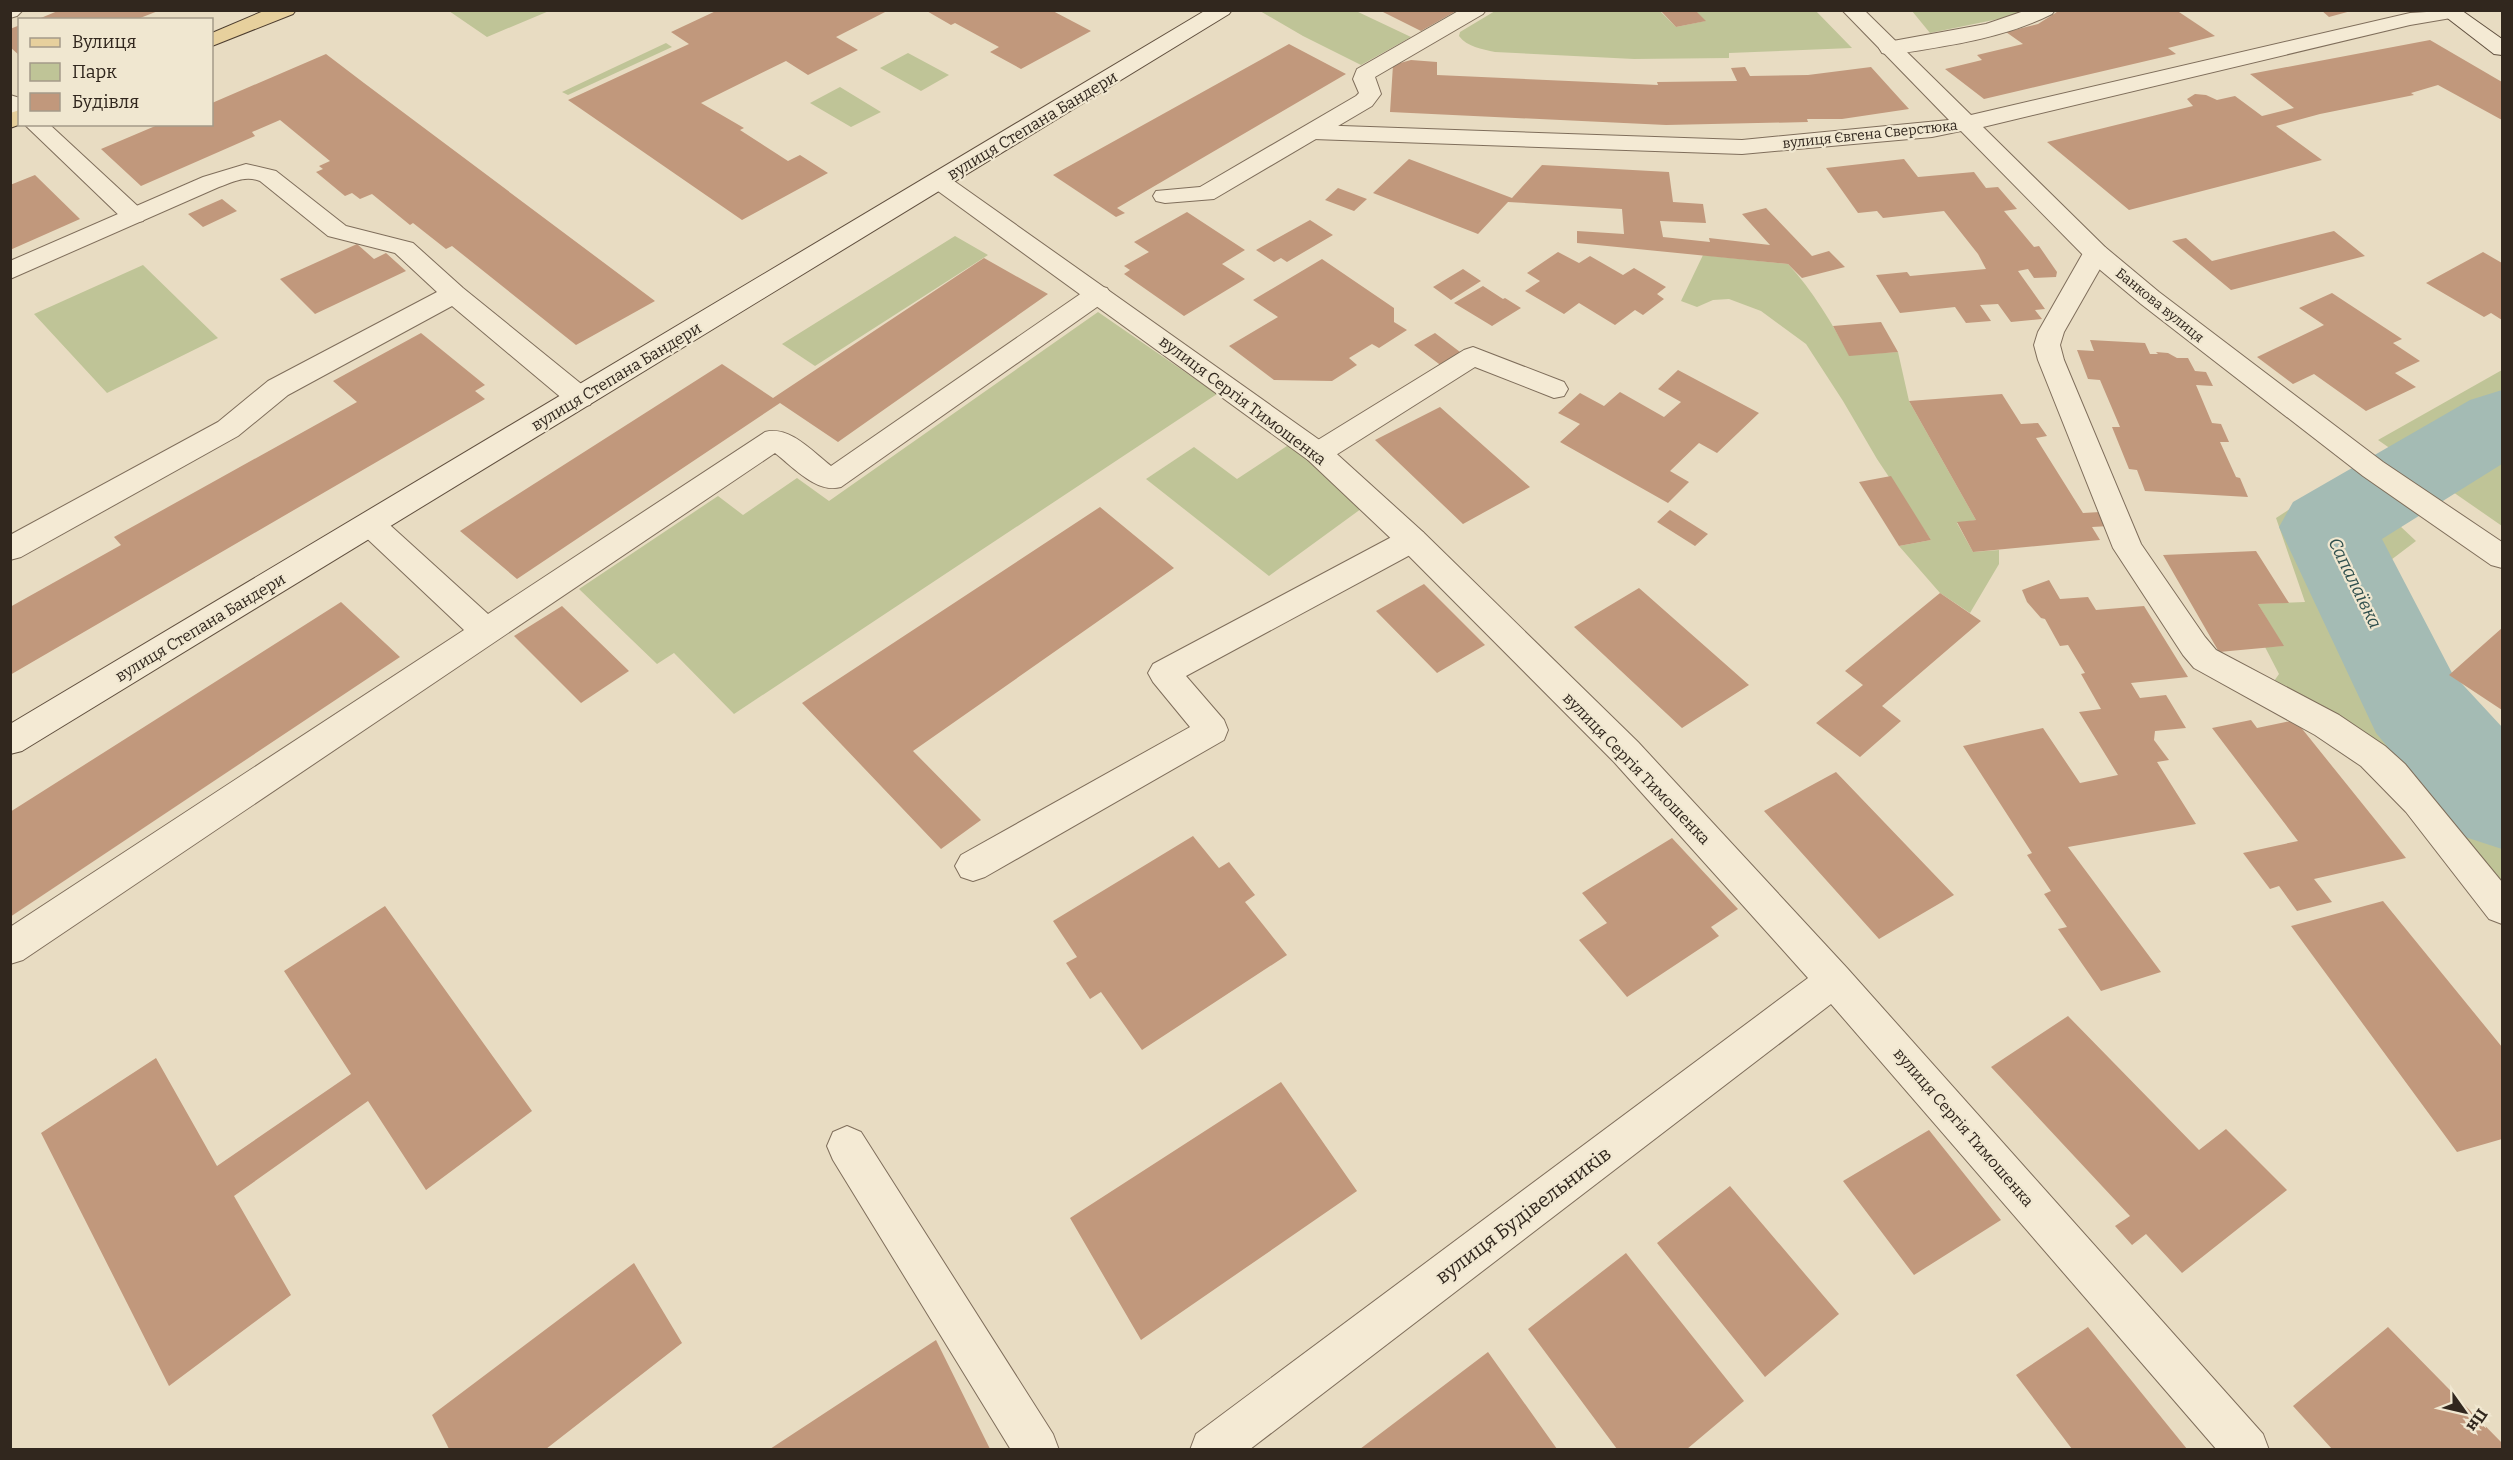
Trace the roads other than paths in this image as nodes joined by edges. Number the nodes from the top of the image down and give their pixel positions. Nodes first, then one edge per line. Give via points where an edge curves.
1 (286, 10) edge
2 (1222, 10) edge
3 (1476, 10) edge
4 (1852, 10) edge
5 (2045, 10) edge
6 (2449, 12) edge
7 (213, 40) edge
8 (1890, 48) junction
9 (2502, 49) edge
10 (1964, 124) junction
11 (37, 126) edge
12 (1313, 132) junction
13 (939, 181) junction
14 (1165, 196) dead end
15 (134, 216) junction
16 (2096, 253) junction
17 (10, 271) edge
18 (454, 294) junction
19 (1098, 294) junction
20 (1554, 389) dead end
21 (580, 398) junction
22 (1318, 453) junction
23 (370, 524) junction
24 (1412, 540) junction
25 (10, 549) edge
26 (2502, 557) edge
27 (486, 631) junction
28 (10, 741) edge
29 (973, 866) dead end
30 (2502, 908) edge
31 (10, 948) edge
32 (1834, 980) junction
33 (847, 1146) dead end
34 (1037, 1449) edge
35 (1212, 1449) edge
36 (2247, 1449) edge

1 - 7 main road
2 - 13 street, вулиця Степана Бандери
3 - 12 street via 1365,75 1370,94 1364,101
4 - 8 street, Банкова вулиця
5 - 8 street via 2028,19
6 - 9 street
6 - 10 street, вулиця Євгена Сверстюка
8 - 10 street, Банкова вулиця
10 - 12 street, вулиця Євгена Сверстюка via 1742,147
10 - 16 street, Банкова вулиця
11 - 15 street
12 - 14 street via 1205,194
13 - 19 street, вулиця Сергія Тимошенка
13 - 21 street, вулиця Степана Бандери
15 - 17 street
15 - 18 street via 231,174 257,171 337,231 404,248
16 - 26 street, Банкова вулиця via 2373,469
16 - 30 street via 2047,345 2128,548 2205,659 2327,724 2373,756 2418,802
18 - 21 street
18 - 25 street via 278,388 228,429
19 - 22 street, вулиця Сергія Тимошенка
19 - 27 street via 831,480 775,439
20 - 22 street via 1473,356
21 - 23 street, вулиця Степана Бандери
22 - 24 street, вулиця Сергія Тимошенка
23 - 27 street
23 - 28 street, вулиця Степана Бандери
24 - 29 street via 1164,673 1212,730
24 - 32 street, вулиця Сергія Тимошенка via 1626,752
27 - 31 street
32 - 35 street, вулиця Будівельників
32 - 36 street, вулиця Сергія Тимошенка
33 - 34 street

